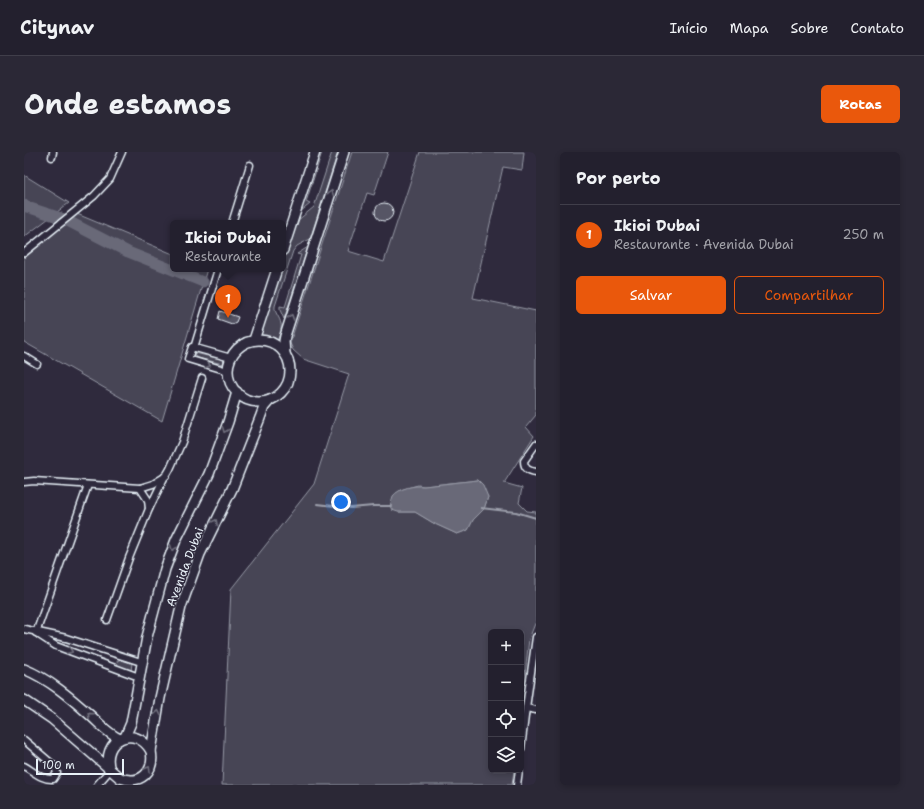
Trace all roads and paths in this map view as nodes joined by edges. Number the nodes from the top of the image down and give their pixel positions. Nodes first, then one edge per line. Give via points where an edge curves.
1 (122, 152) edge
2 (315, 152) edge
3 (344, 152) edge
4 (250, 165) dead end
5 (233, 220) edge
6 (286, 241) edge
7 (24, 253) edge
8 (217, 272) edge
9 (276, 272) edge
10 (254, 340) junction
11 (194, 348) junction
12 (286, 354) junction
13 (24, 356) edge
14 (231, 358) junction
15 (37, 364) dead end
16 (228, 371) junction
17 (202, 378) dead end
18 (237, 392) junction
19 (270, 400) junction
20 (536, 444) edge
21 (536, 472) edge
22 (166, 476) junction
23 (24, 482) edge
24 (88, 485) junction
25 (140, 488) junction
26 (149, 509) junction
27 (107, 620) dead end
28 (24, 629) edge
29 (36, 633) junction
30 (536, 637) edge
31 (535, 644) edge
32 (141, 662) junction
33 (24, 669) edge
34 (139, 677) junction
35 (24, 700) edge
36 (526, 708) junction
37 (536, 710) edge
38 (523, 737) edge
39 (123, 738) junction
40 (24, 740) edge
41 (151, 751) junction
42 (24, 766) edge
43 (110, 770) junction
44 (519, 773) edge
45 (121, 782) edge
46 (97, 785) edge
47 (517, 785) edge

1 - 7 street via 110,179 94,196
2 - 6 street
12 -> 3 street, Avenida Dubai via 285,336
4 - 5 street
8 - 11 street
9 - 10 street
10 - 12 street via 274,344
10 - 14 street via 240,346
11 - 14 street
11 -> 16 street via 192,347 188,359
12 - 19 street, Avenida Dubai via 290,370 288,382 281,393
13 - 15 street
14 - 16 street
16 - 18 street
17 - 22 street via 182,442
18 - 19 street via 252,402
18 -> 32 street, Avenida Dubai via 209,474 178,534 165,569
41 -> 19 street, Avenida Dubai via 171,647 189,581 232,489 264,407
20 - 21 street via 524,461 526,468
22 - 25 street
22 - 26 street
23 - 24 street via 34,480
24 - 25 street
24 - 29 street
25 - 26 street via 148,500
26 - 27 street
28 - 29 street
29 - 32 street via 66,638
29 -> 34 street via 62,648
30 - 31 street
31 - 36 street
32 - 34 street, Avenida Dubai
39 -> 33 street via 106,730 68,696
34 - 39 street, Avenida Dubai via 131,723
35 - 43 street, Avenida Dubai via 52,719
36 - 37 street
36 - 38 street
39 - 41 street via 141,739
39 - 43 street, Avenida Dubai via 110,748
40 - 42 street via 51,763 57,773 53,780 48,780
45 -> 41 street, Avenida Dubai via 142,778 147,773 151,766
43 - 45 street, Avenida Dubai
43 - 46 street
44 - 47 street

